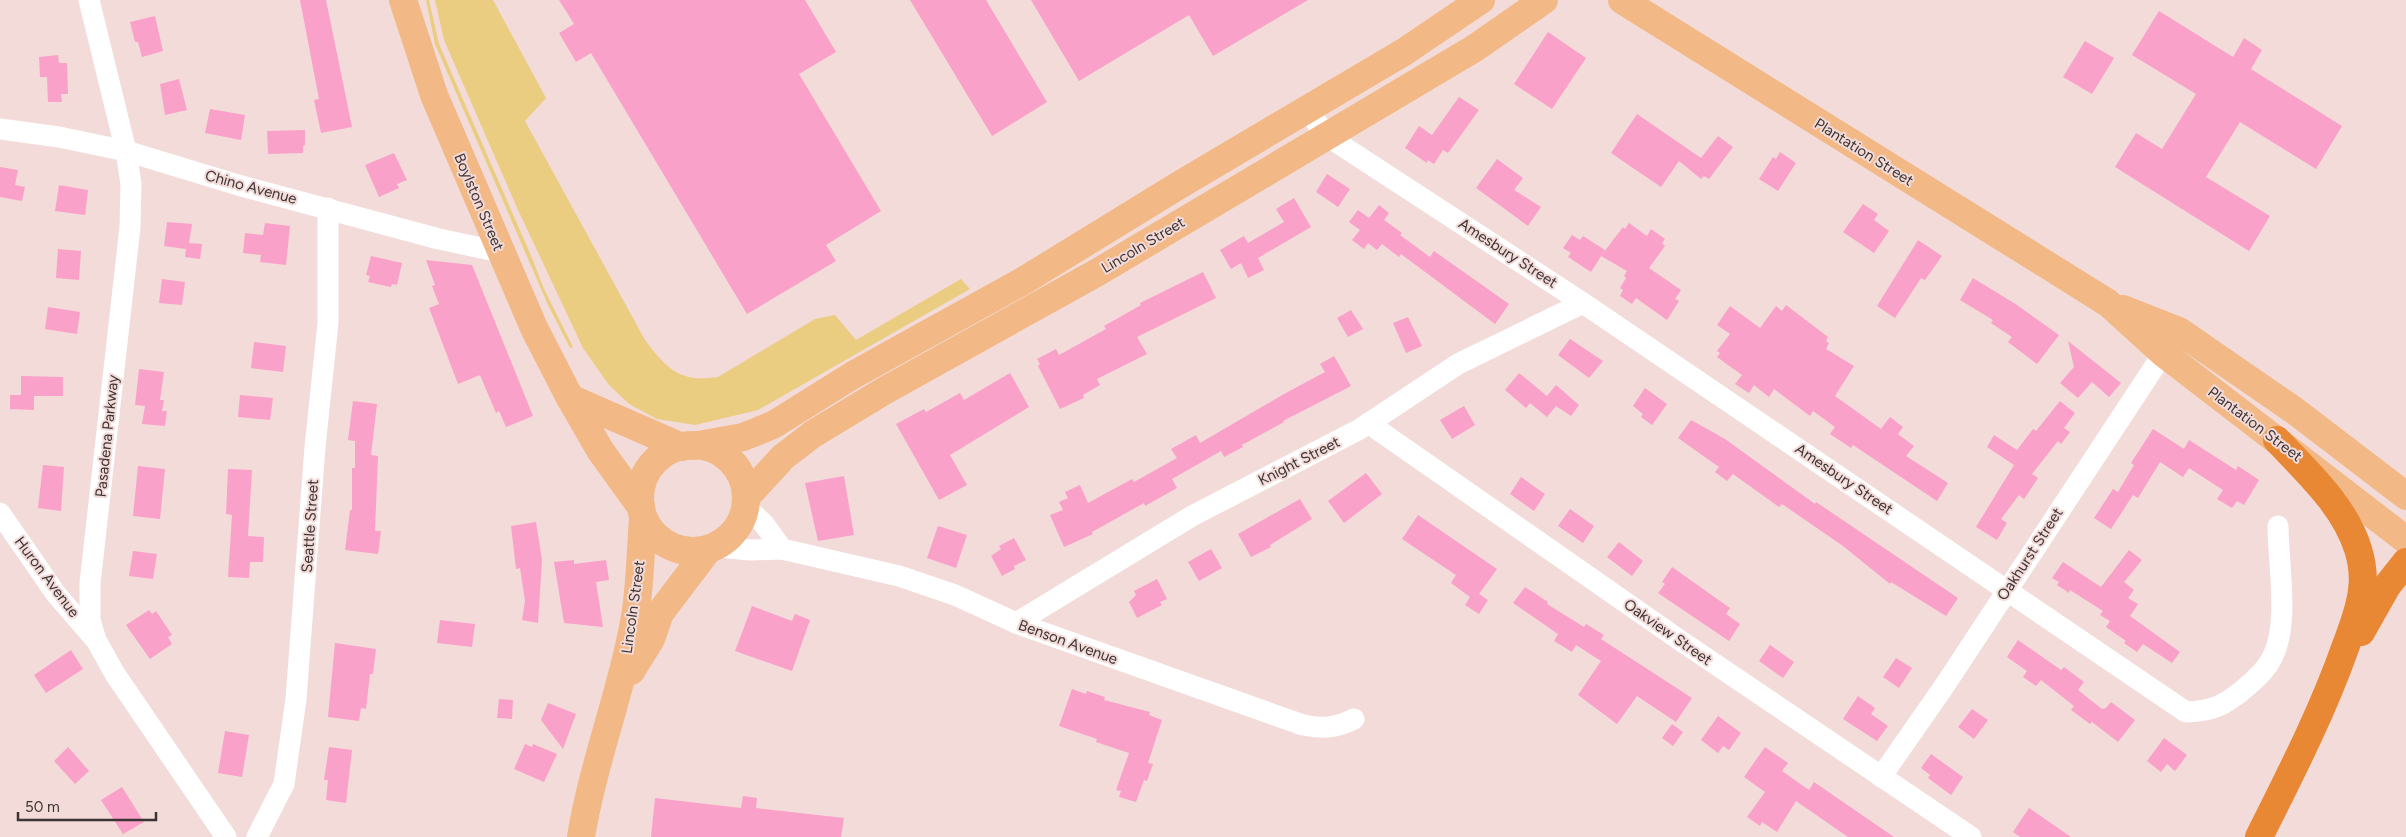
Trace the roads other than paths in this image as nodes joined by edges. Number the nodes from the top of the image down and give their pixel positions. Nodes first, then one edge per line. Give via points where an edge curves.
1 (89, 0) edge
2 (403, 0) edge
3 (1544, 0) edge
4 (1622, 0) edge
5 (1654, 0) edge
6 (1473, 3) edge
7 (1676, 35) junction
8 (1307, 110) junction
9 (0, 128) edge
10 (1327, 136) junction
11 (126, 151) junction
12 (328, 208) junction
13 (1082, 245) junction
14 (500, 252) junction
15 (1098, 272) junction
16 (1004, 292) junction
17 (1583, 303) junction
18 (2108, 303) junction
19 (1018, 318) junction
20 (2179, 331) junction
21 (2163, 353) junction
22 (570, 398) junction
23 (1368, 423) junction
24 (2277, 440) junction
25 (688, 446) junction
26 (2406, 496) edge
27 (747, 501) junction
28 (0, 513) edge
29 (642, 513) junction
30 (2278, 526) dead end
31 (2406, 540) edge
32 (713, 549) junction
33 (782, 549) junction
34 (2406, 562) edge
35 (2007, 590) junction
36 (1016, 623) junction
37 (96, 640) junction
38 (2334, 679) junction
39 (617, 694) junction
40 (1354, 719) dead end
41 (1881, 777) junction
42 (226, 837) edge
43 (257, 837) edge
44 (581, 837) edge
45 (1971, 837) edge
46 (2259, 837) edge

1 - 11 street, Pasadena Parkway
2 - 14 main road, Boylston Street via 434,95
3 - 10 main road, Lincoln Street via 1475,48
4 - 7 main road, Plantation Street
5 - 7 main road
6 - 8 main road, Lincoln Street via 1404,52
7 - 18 main road, Plantation Street
8 - 10 street, Amesbury Street
8 - 13 main road, Lincoln Street
9 - 11 street, Chino Avenue
10 - 15 main road, Lincoln Street
10 - 17 street, Amesbury Street
11 - 12 street, Chino Avenue
11 - 37 street, Pasadena Parkway via 131,184 130,227 90,583 90,620
12 - 14 street, Chino Avenue via 439,239
12 - 43 street, Seattle Street via 328,323 296,699 284,784
13 - 15 main road
13 - 16 main road, Lincoln Street
14 - 22 main road, Boylston Street
15 - 19 main road, Lincoln Street
16 - 19 main road
16 - 25 main road, Lincoln Street via 853,375 773,426 743,437
17 - 23 street, Knight Street via 1458,364
17 - 35 street, Amesbury Street
18 - 20 main road, Plantation Street
18 - 21 main road, Plantation Street
19 - 27 main road, Lincoln Street via 884,390 813,434 783,457
20 - 21 street, Oakhurst Street
20 - 26 main road, Plantation Street via 2295,411
21 - 24 main road, Plantation Street
21 - 35 street, Oakhurst Street
22 - 25 main road
22 - 29 main road, Boylston Street
23 - 36 street, Knight Street via 1192,516
23 - 41 street, Oakview Street
24 - 31 main road, Plantation Street
24 - 38 highway via 2335,505 2351,531 2359,555 2362,589
25 - 27 main road via 708,446 728,457 742,476
25 - 29 main road via 662,454 647,472 642,483
27 - 32 main road via 732,534
27 - 33 street
28 - 37 street, Huron Avenue via 56,594
29 - 32 main road via 661,541 674,548 688,551
29 - 39 main road, Lincoln Street via 632,636
30 - 35 street, Amesbury Street via 2281,609 2272,659 2231,701 2208,711 2186,712
32 - 33 street, Benson Avenue
32 - 39 main road, Lincoln Street via 660,613 651,639
33 - 36 street, Benson Avenue via 898,576 954,595
34 - 38 highway via 2388,586
35 - 41 street, Oakhurst Street
36 - 40 street, Benson Avenue via 1303,725 1338,727
37 - 42 street, Pasadena Parkway via 115,674
38 - 46 highway
39 - 44 main road, Lincoln Street via 586,804
41 - 45 street, Oakview Street

